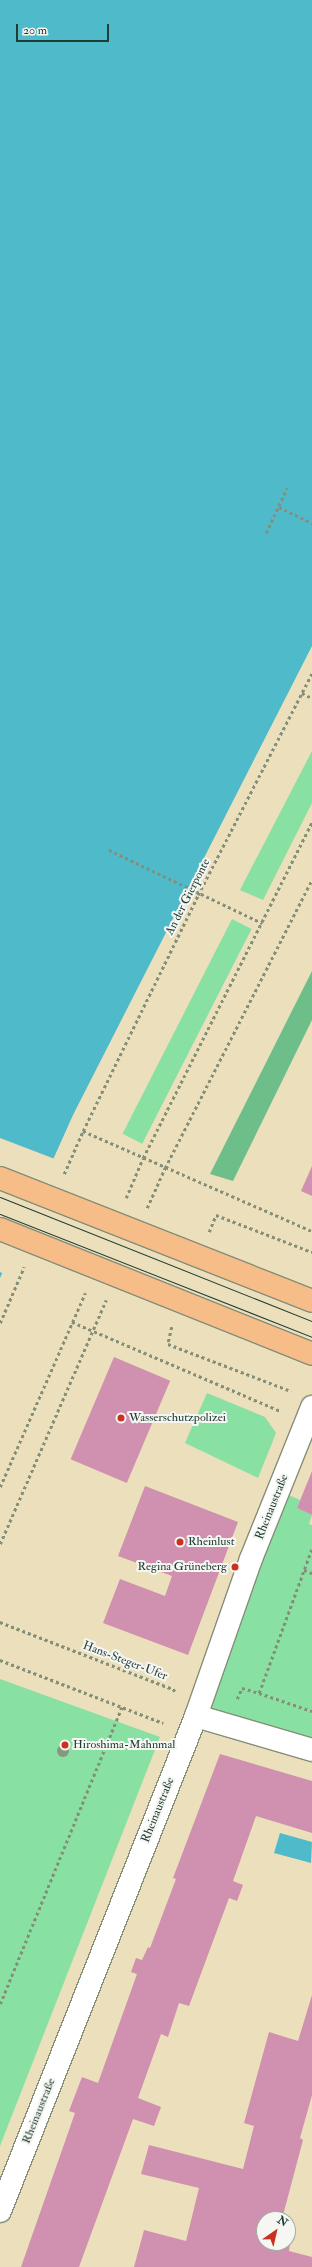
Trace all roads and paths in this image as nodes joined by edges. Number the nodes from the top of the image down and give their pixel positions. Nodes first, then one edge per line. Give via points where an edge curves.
1 (287, 488) dead end
2 (279, 507) junction
3 (312, 523) edge
4 (266, 533) dead end
5 (312, 673) edge
6 (302, 693) junction
7 (312, 698) edge
8 (312, 822) edge
9 (110, 850) dead end
10 (312, 879) edge
11 (198, 894) junction
12 (262, 923) junction
13 (143, 1158) junction
14 (165, 1168) junction
15 (0, 1178) edge
16 (0, 1230) edge
17 (312, 1231) edge
18 (208, 1234) dead end
19 (312, 1252) edge
20 (312, 1301) edge
21 (172, 1324) dead end
22 (92, 1331) junction
23 (312, 1354) edge
24 (272, 1384) dead end
25 (309, 1415) edge
26 (0, 1487) edge
27 (0, 1544) edge
28 (312, 1548) edge
29 (304, 1570) junction
30 (312, 1573) edge
31 (0, 1622) edge
32 (0, 1660) edge
33 (258, 1693) junction
34 (122, 1707) junction
35 (312, 1711) edge
36 (196, 1716) junction
37 (228, 1724) junction
38 (312, 1750) edge
39 (0, 2004) edge
40 (0, 2211) edge

1 - 2 path
2 - 3 path
2 - 4 path
5 - 6 path, An der Gierponte
6 - 7 path
6 - 11 path, An der Gierponte
8 - 12 path
9 - 11 path
10 - 14 path
11 - 12 path
11 - 13 path, An der Gierponte via 83,1131
12 - 13 path
13 - 14 path
14 - 17 path
15 - 20 main road, bridge
16 - 23 main road, bridge
18 - 19 path via 216,1215
21 - 24 path via 168,1344
22 - 25 path
22 - 26 path via 72,1322
22 - 27 path
25 - 36 street, Rheinaustraße via 251,1559
28 - 29 path
29 - 30 path
29 - 33 path
31 - 36 path, Hans-Steger-Ufer via 173,1689
32 - 34 path
33 - 35 path
33 - 37 path via 242,1688
34 - 36 path via 161,1723
34 - 39 path
36 - 37 street
36 - 40 street, Rheinaustraße
37 - 38 street

